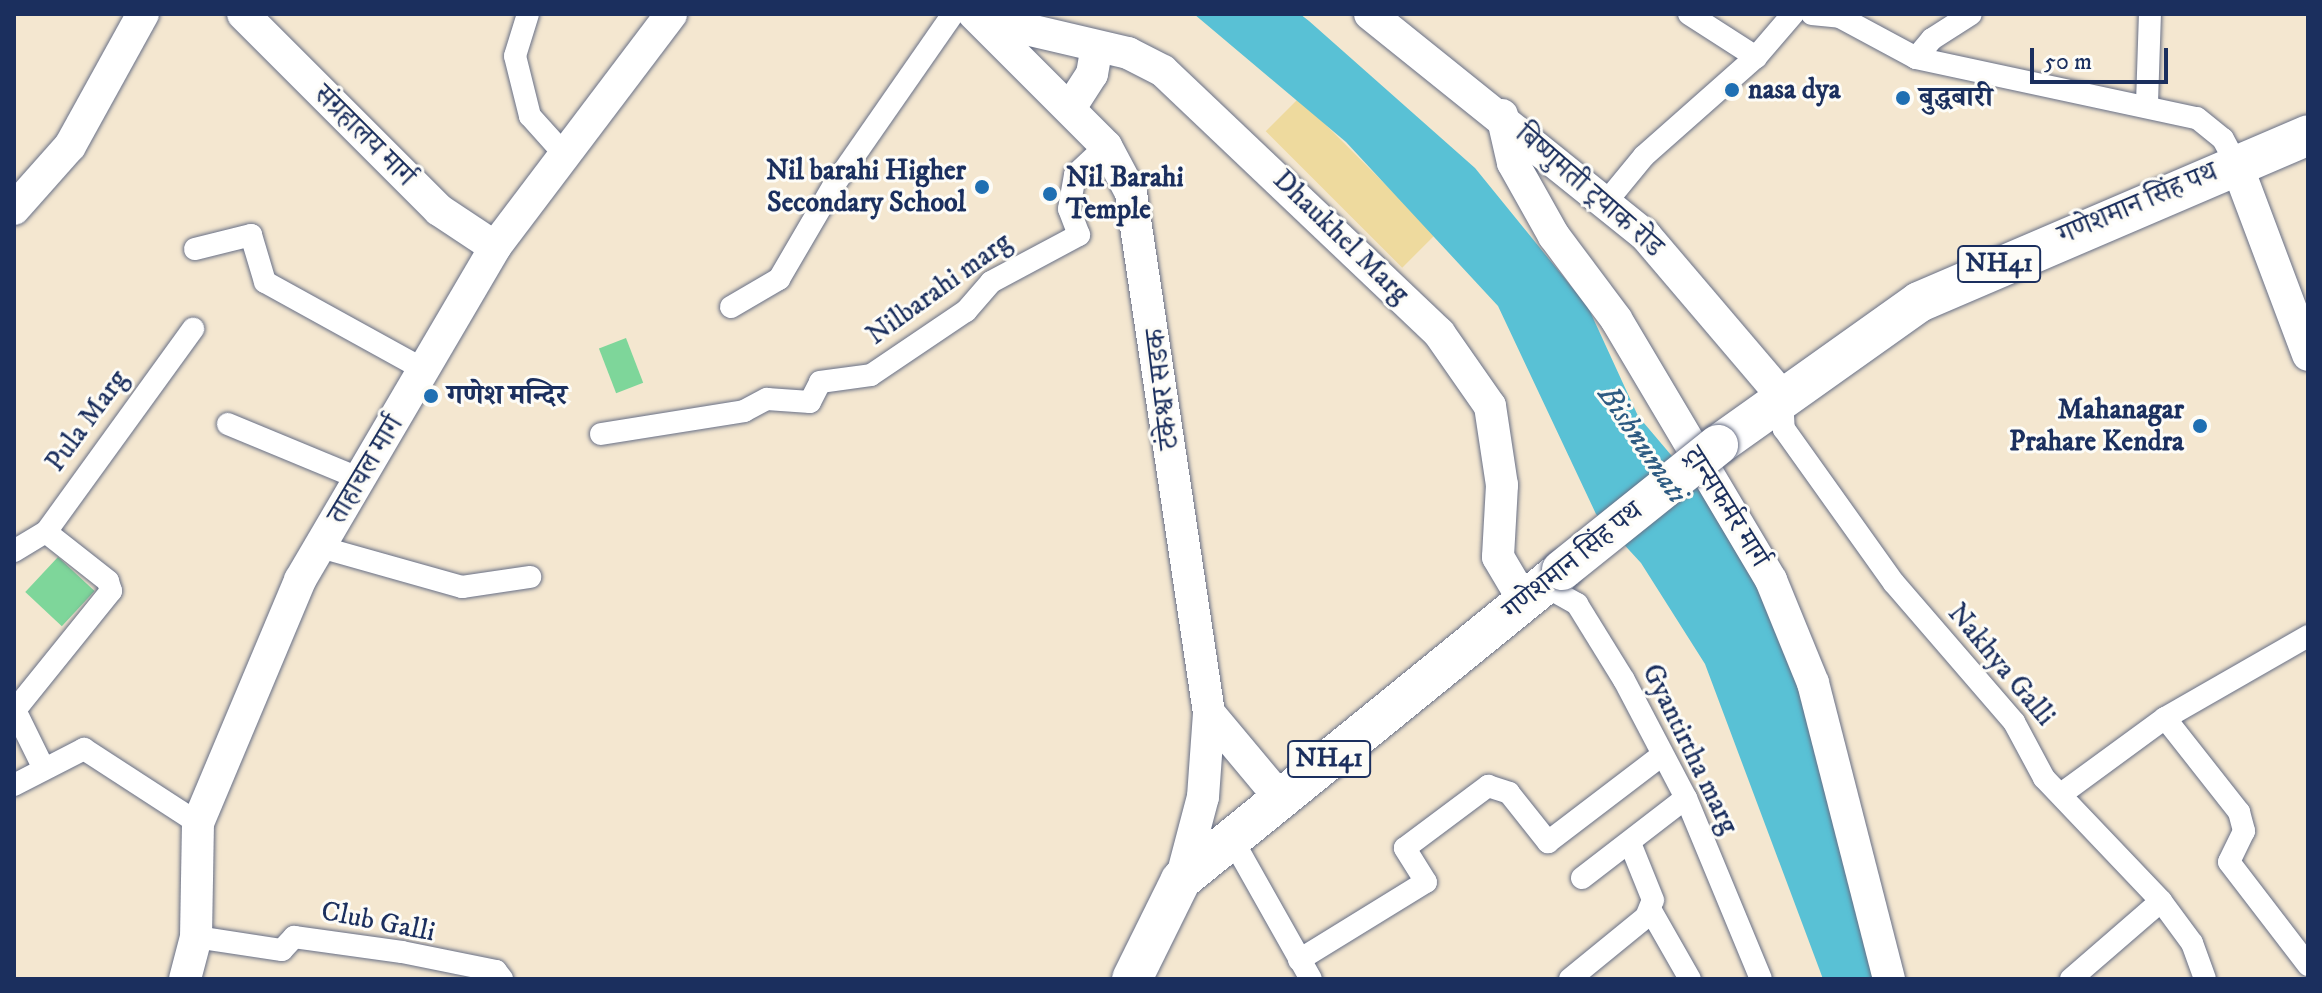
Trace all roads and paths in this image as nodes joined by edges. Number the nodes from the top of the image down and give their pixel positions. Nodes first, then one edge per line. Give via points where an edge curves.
1 (143, 14) edge
2 (243, 14) edge
3 (528, 14) edge
4 (671, 14) edge
5 (1370, 14) edge
6 (1689, 14) edge
7 (1793, 14) edge
8 (1812, 14) edge
9 (1971, 14) edge
10 (2150, 14) edge
11 (970, 16) edge
12 (1097, 46) junction
13 (1756, 57) junction
14 (1916, 58) junction
15 (2147, 103) junction
16 (1070, 108) junction
17 (1502, 115) junction
18 (2308, 135) edge
19 (1106, 146) junction
20 (565, 155) junction
21 (2236, 163) junction
22 (1607, 201) junction
23 (14, 209) edge
24 (495, 247) junction
25 (195, 249) dead end
26 (731, 307) dead end
27 (193, 329) dead end
28 (2308, 355) edge
29 (426, 371) junction
30 (1782, 396) junction
31 (228, 424) dead end
32 (601, 434) dead end
33 (361, 479) junction
34 (46, 532) junction
35 (320, 547) junction
36 (14, 551) edge
37 (530, 577) dead end
38 (1524, 601) junction
39 (2308, 636) edge
40 (1209, 713) junction
41 (2165, 718) junction
42 (1662, 755) junction
43 (43, 767) junction
44 (14, 785) edge
45 (2064, 792) junction
46 (1280, 798) junction
47 (1686, 798) junction
48 (198, 823) junction
49 (1232, 839) junction
50 (1630, 843) junction
51 (1582, 878) dead end
52 (1181, 880) junction
53 (2161, 901) junction
54 (1650, 909) junction
55 (196, 937) junction
56 (2308, 965) edge
57 (1305, 969) edge
58 (185, 979) edge
59 (502, 979) edge
60 (1132, 979) edge
61 (1570, 979) edge
62 (1690, 979) edge
63 (1761, 979) edge
64 (1889, 979) edge
65 (2071, 979) edge
66 (2205, 979) edge

1 - 23 main road via 70,146
2 - 24 main road, संग्रहालय मार्ग via 439,210
3 - 20 street via 515,56 530,116
4 - 20 main road, ताहाचल मार्ग
5 - 17 main road, बिष्णुमती ट्रयाक रोड
6 - 13 street
7 - 13 street
8 - 14 street via 1840,17
9 - 14 street
10 - 15 street
11 - 12 main road, Dhaukhel Marg
11 - 16 main road, टंकेश्वर सडक
11 - 26 street via 834,185 779,279
12 - 16 main road via 1092,74
12 - 38 main road, Dhaukhel Marg via 1148,61 1184,87 1462,358 1490,406 1502,485 1498,557
13 - 22 street via 1644,156
14 - 15 street via 2059,92
15 - 21 street via 2197,118 2223,139
16 - 19 main road, टंकेश्वर सडक
17 - 22 main road, बिष्णुमती ट्रयाक रोड
17 - 64 main road, ट्रान्सफर्मर मार्ग via 1513,163 1554,236 1616,319 1771,580 1813,683
18 - 21 highway, गणेशमान सिंह पथ / NH41
19 - 32 street, Nilbarahi marg via 1075,175 1069,209 1079,235 991,282 966,311 871,375 820,382 810,402 767,399 744,411
19 - 40 main road, टंकेश्वर सडक via 1131,193 1156,328
20 - 24 main road, ताहाचल मार्ग
21 - 28 main road
21 - 30 highway, गणेशमान सिंह पथ / NH41 via 1919,302
22 - 30 main road, बिष्णुमती ट्रयाक रोड via 1656,247
24 - 29 main road, ताहाचल मार्ग
25 - 29 street via 251,235 265,282
27 - 34 street, Pula Marg
29 - 33 main road, ताहाचल मार्ग
30 - 38 highway, गणेशमान सिंह पथ / NH41, bridge
30 - 45 street, Nakhya Galli via 1784,429 1942,643 2014,722 2044,778
31 - 33 street
33 - 35 main road, ताहाचल मार्ग
34 - 36 street
34 - 43 street via 111,591 15,710
35 - 37 street via 462,587
35 - 48 main road, ताहाचल मार्ग
38 - 42 street, Gyantirtha marg via 1552,590 1577,604
38 - 46 highway, गणेशमान सिंह पथ / NH41
39 - 41 street
40 - 46 main road
40 - 52 main road, टंकेश्वर सडक via 1203,797
41 - 45 street
41 - 56 street via 2239,812 2244,831 2229,862
42 - 47 street, Gyantirtha marg
42 - 57 street via 1548,842 1509,793 1488,786 1405,848 1426,882
43 - 44 street
43 - 48 street via 84,749 101,754
45 - 53 street, Nakhya Galli via 2091,833
46 - 49 highway, गणेशमान सिंह पथ / NH41
47 - 50 street
47 - 63 street, Gyantirtha marg
48 - 55 main road, ताहाचल मार्ग
49 - 52 highway, गणेशमान सिंह पथ / NH41
49 - 57 street
50 - 51 street
50 - 54 street
52 - 60 highway, गणेशमान सिंह पथ / NH41
53 - 65 street
53 - 66 street, Nakhya Galli via 2192,943
54 - 61 street
54 - 62 street
55 - 58 main road, ताहाचल मार्ग
55 - 59 street, Club Galli via 282,950 294,937 402,952 496,971

